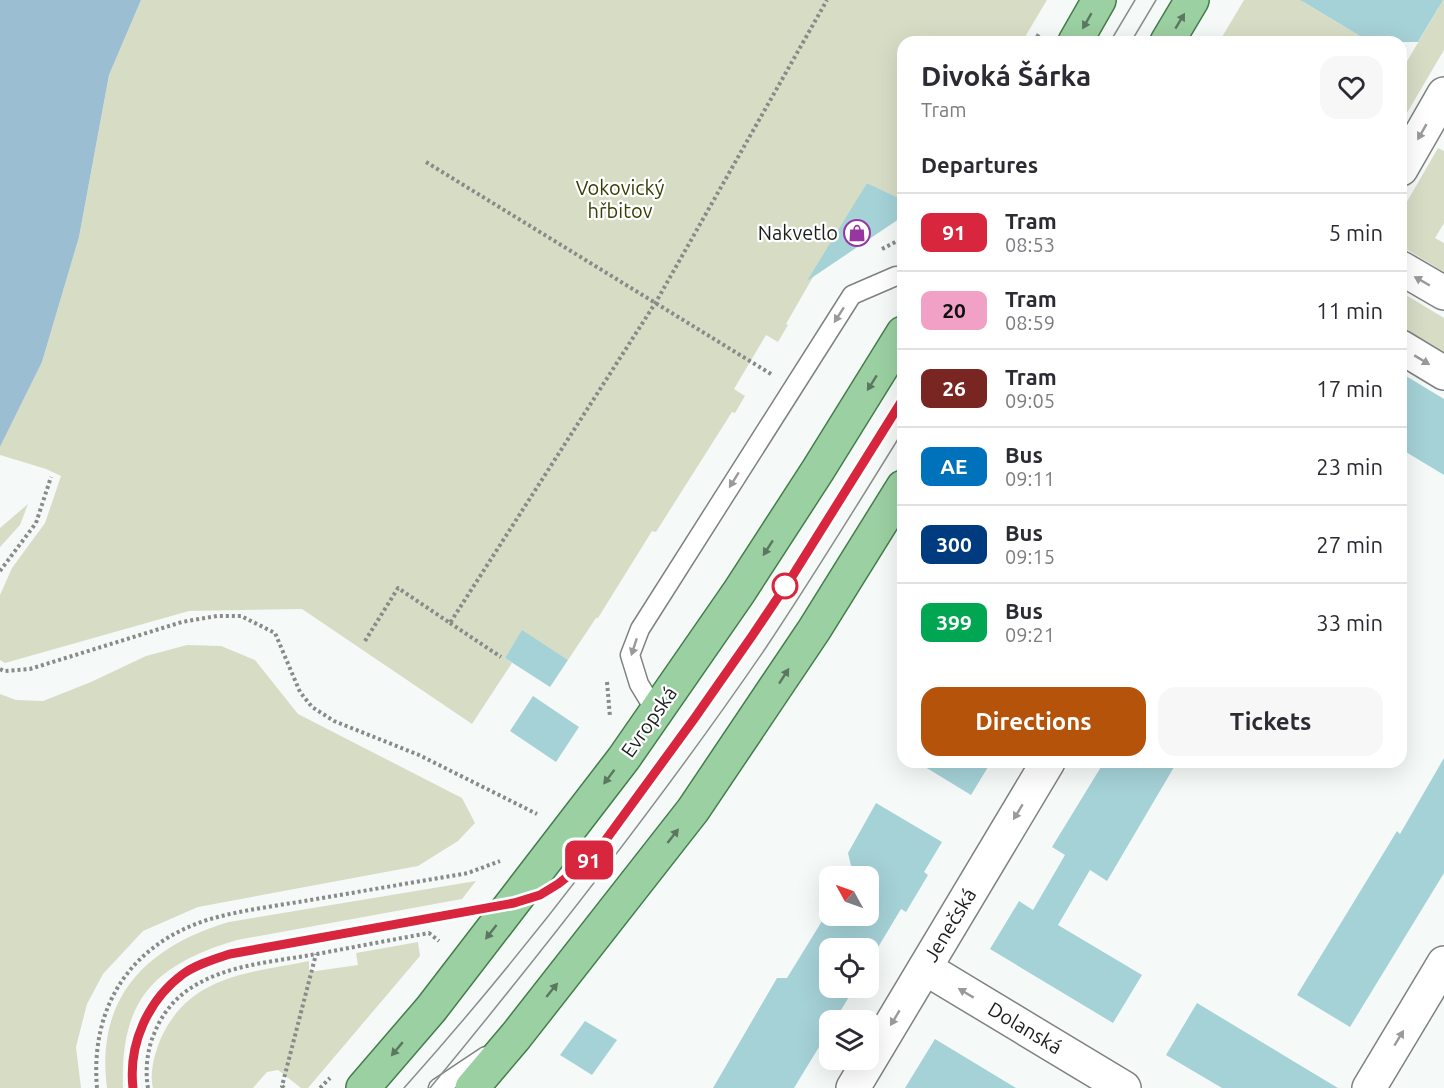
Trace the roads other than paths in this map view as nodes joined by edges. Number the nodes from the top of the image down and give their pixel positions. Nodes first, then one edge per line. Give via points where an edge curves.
1 (1099, 0) edge
2 (1192, 0) edge
3 (1078, 36) edge
4 (1171, 36) edge
5 (1444, 94) edge
6 (1407, 159) edge
7 (1407, 272) edge
8 (897, 276) edge
9 (1444, 294) edge
10 (897, 343) edge
11 (1407, 351) edge
12 (1444, 373) edge
13 (897, 497) edge
14 (656, 712) junction
15 (1044, 768) edge
16 (1444, 963) edge
17 (925, 968) junction
18 (516, 1035) junction
19 (363, 1088) edge
20 (438, 1088) edge
21 (472, 1088) edge
22 (853, 1088) edge
23 (1124, 1088) edge
24 (1369, 1088) edge

1 -> 3 main road
4 -> 2 main road
5 -> 6 street
9 -> 7 street
8 -> 14 lane via 852,295 640,629 630,655 639,684
10 -> 14 main road, Evropská via 746,583
11 -> 12 street
18 -> 13 main road via 693,810 808,639
14 -> 19 main road, Evropská via 514,903
15 -> 17 street, Jenečská
24 -> 16 street
17 -> 22 street, Jenečská
23 -> 17 street, Dolanská
18 - 20 lane
18 - 21 main road

